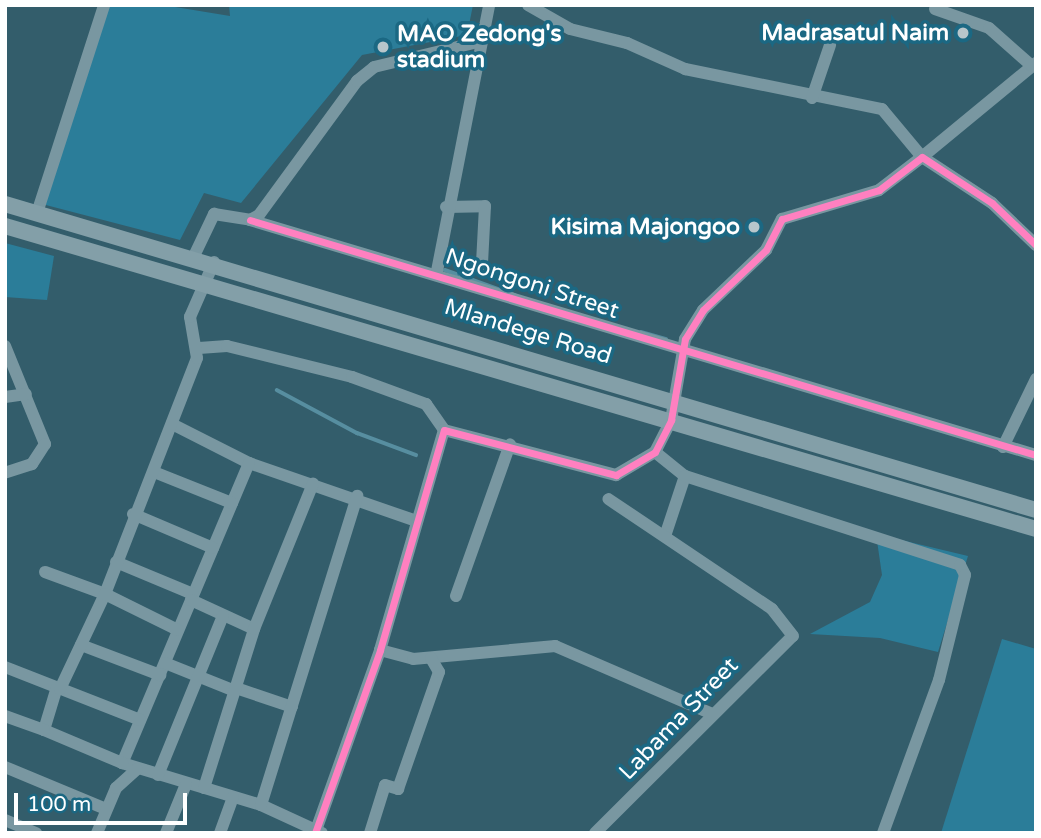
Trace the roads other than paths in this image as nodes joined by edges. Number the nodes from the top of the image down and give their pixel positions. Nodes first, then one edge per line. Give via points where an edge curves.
1 (104, 5) edge
2 (489, 5) edge
3 (528, 5) edge
4 (935, 9) dead end
5 (478, 42) junction
6 (830, 46) dead end
7 (1034, 65) edge
8 (812, 97) junction
9 (922, 157) junction
10 (5, 204) edge
11 (446, 207) junction
12 (37, 213) junction
13 (250, 220) junction
14 (5, 226) edge
15 (123, 236) junction
16 (1036, 244) edge
17 (194, 256) junction
18 (117, 259) junction
19 (214, 262) junction
20 (482, 264) dead end
21 (437, 271) junction
22 (276, 281) junction
23 (204, 284) junction
24 (269, 304) junction
25 (356, 304) junction
26 (350, 327) junction
27 (5, 346) edge
28 (199, 348) junction
29 (681, 349) junction
30 (510, 350) junction
31 (505, 372) junction
32 (1036, 379) edge
33 (26, 394) junction
34 (5, 397) edge
35 (674, 399) junction
36 (671, 420) junction
37 (172, 424) junction
38 (444, 430) junction
39 (510, 444) junction
40 (1003, 447) junction
41 (654, 452) junction
42 (1036, 455) edge
43 (248, 463) junction
44 (154, 472) junction
45 (5, 473) edge
46 (685, 476) junction
47 (888, 476) junction
48 (313, 484) junction
49 (357, 496) junction
50 (608, 499) dead end
51 (233, 503) junction
52 (1036, 510) edge
53 (133, 514) junction
54 (414, 520) junction
55 (1036, 529) edge
56 (665, 536) junction
57 (213, 548) junction
58 (116, 562) junction
59 (45, 572) dead end
60 (105, 594) junction
61 (456, 596) dead end
62 (192, 597) junction
63 (223, 616) junction
64 (254, 629) junction
65 (178, 631) junction
66 (81, 645) junction
67 (380, 650) junction
68 (431, 657) junction
69 (5, 667) edge
70 (162, 669) junction
71 (198, 676) junction
72 (59, 688) junction
73 (236, 689) junction
74 (292, 707) junction
75 (710, 713) junction
76 (5, 716) edge
77 (140, 720) junction
78 (44, 730) junction
79 (122, 763) junction
80 (5, 767) edge
81 (136, 769) junction
82 (158, 775) junction
83 (186, 784) junction
84 (204, 788) junction
85 (233, 797) junction
86 (261, 805) junction
87 (106, 809) junction
88 (5, 820) edge
89 (318, 832) edge
90 (36, 833) edge
91 (97, 833) edge
92 (166, 833) edge
93 (220, 833) edge
94 (370, 833) edge
95 (595, 833) edge
96 (883, 833) edge

1 - 12 street
2 - 5 street, Ngongoni Street
3 - 8 street via 570,29 627,43 685,69
4 - 7 street via 989,28
5 - 11 street, Ngongoni Street
5 - 13 street via 366,74
6 - 8 street
7 - 9 street
8 - 9 street via 882,109
9 - 16 street via 992,203
9 - 29 street via 879,190 782,219 766,250 703,310
10 - 12 main road, Mlandege Road
11 - 20 street via 485,206
11 - 21 street, Ngongoni Street
12 - 15 main road, Mlandege Road
13 - 17 street, Ngongoni Street via 214,214
13 - 21 street, Ngongoni Street
14 - 18 main road, Mlandege Road
15 - 17 main road, Mlandege Road
15 - 18 main road
17 - 19 main road, Mlandege Road
18 - 23 main road, Mlandege Road
19 - 22 main road, Mlandege Road
19 - 23 street
21 - 29 street, Ngongoni Street via 529,306
22 - 24 main road
22 - 25 main road, Mlandege Road
23 - 24 main road, Mlandege Road
23 - 28 street via 190,317
24 - 26 main road, Mlandege Road
25 - 26 main road
25 - 30 main road, Mlandege Road
26 - 31 main road, Mlandege Road
27 - 33 street
28 - 37 street
28 - 38 street via 228,346 352,377 426,404
29 - 35 street
29 - 40 street, Ngongoni Street
30 - 31 main road
30 - 35 main road, Mlandege Road
31 - 36 main road, Mlandege Road
32 - 40 street
33 - 34 street
33 - 45 street via 41,430 42,454
35 - 36 street
35 - 47 main road, Mlandege Road
36 - 41 street
36 - 47 main road, Mlandege Road
37 - 43 street
37 - 44 street
38 - 39 street
38 - 54 street
39 - 41 street via 616,475
39 - 61 street
40 - 42 street, Ngongoni Street
41 - 46 street
43 - 48 street
43 - 51 street
44 - 51 street
44 - 53 street
46 - 56 street
46 - 96 street via 960,565 965,575 939,680
47 - 52 main road, Mlandege Road
47 - 55 main road, Mlandege Road
48 - 49 street
48 - 64 street
49 - 54 street
49 - 74 street
50 - 56 street
51 - 57 street
53 - 57 street
53 - 58 street
54 - 67 street
56 - 75 street, Labama Street via 778,614 793,636
57 - 62 street
58 - 60 street
58 - 62 street
59 - 60 street
60 - 65 street
60 - 66 street
62 - 63 street
62 - 65 street
63 - 64 street
63 - 71 street
64 - 73 street
65 - 70 street
66 - 70 street
66 - 72 street
67 - 68 street
67 - 89 street
68 - 75 street via 555,646
68 - 94 street via 439,672 398,789 385,785
69 - 72 street
70 - 71 street
70 - 77 street
71 - 73 street
71 - 82 street
72 - 77 street
72 - 78 street
73 - 74 street
73 - 84 street
74 - 86 street
75 - 95 street, Labama Street
76 - 78 street
77 - 79 street
78 - 79 street
79 - 81 street
80 - 87 street
81 - 82 street
81 - 87 street
82 - 83 street
83 - 84 street
83 - 92 street
84 - 85 street
85 - 86 street
85 - 93 street
86 - 89 street
87 - 91 street
88 - 90 street

